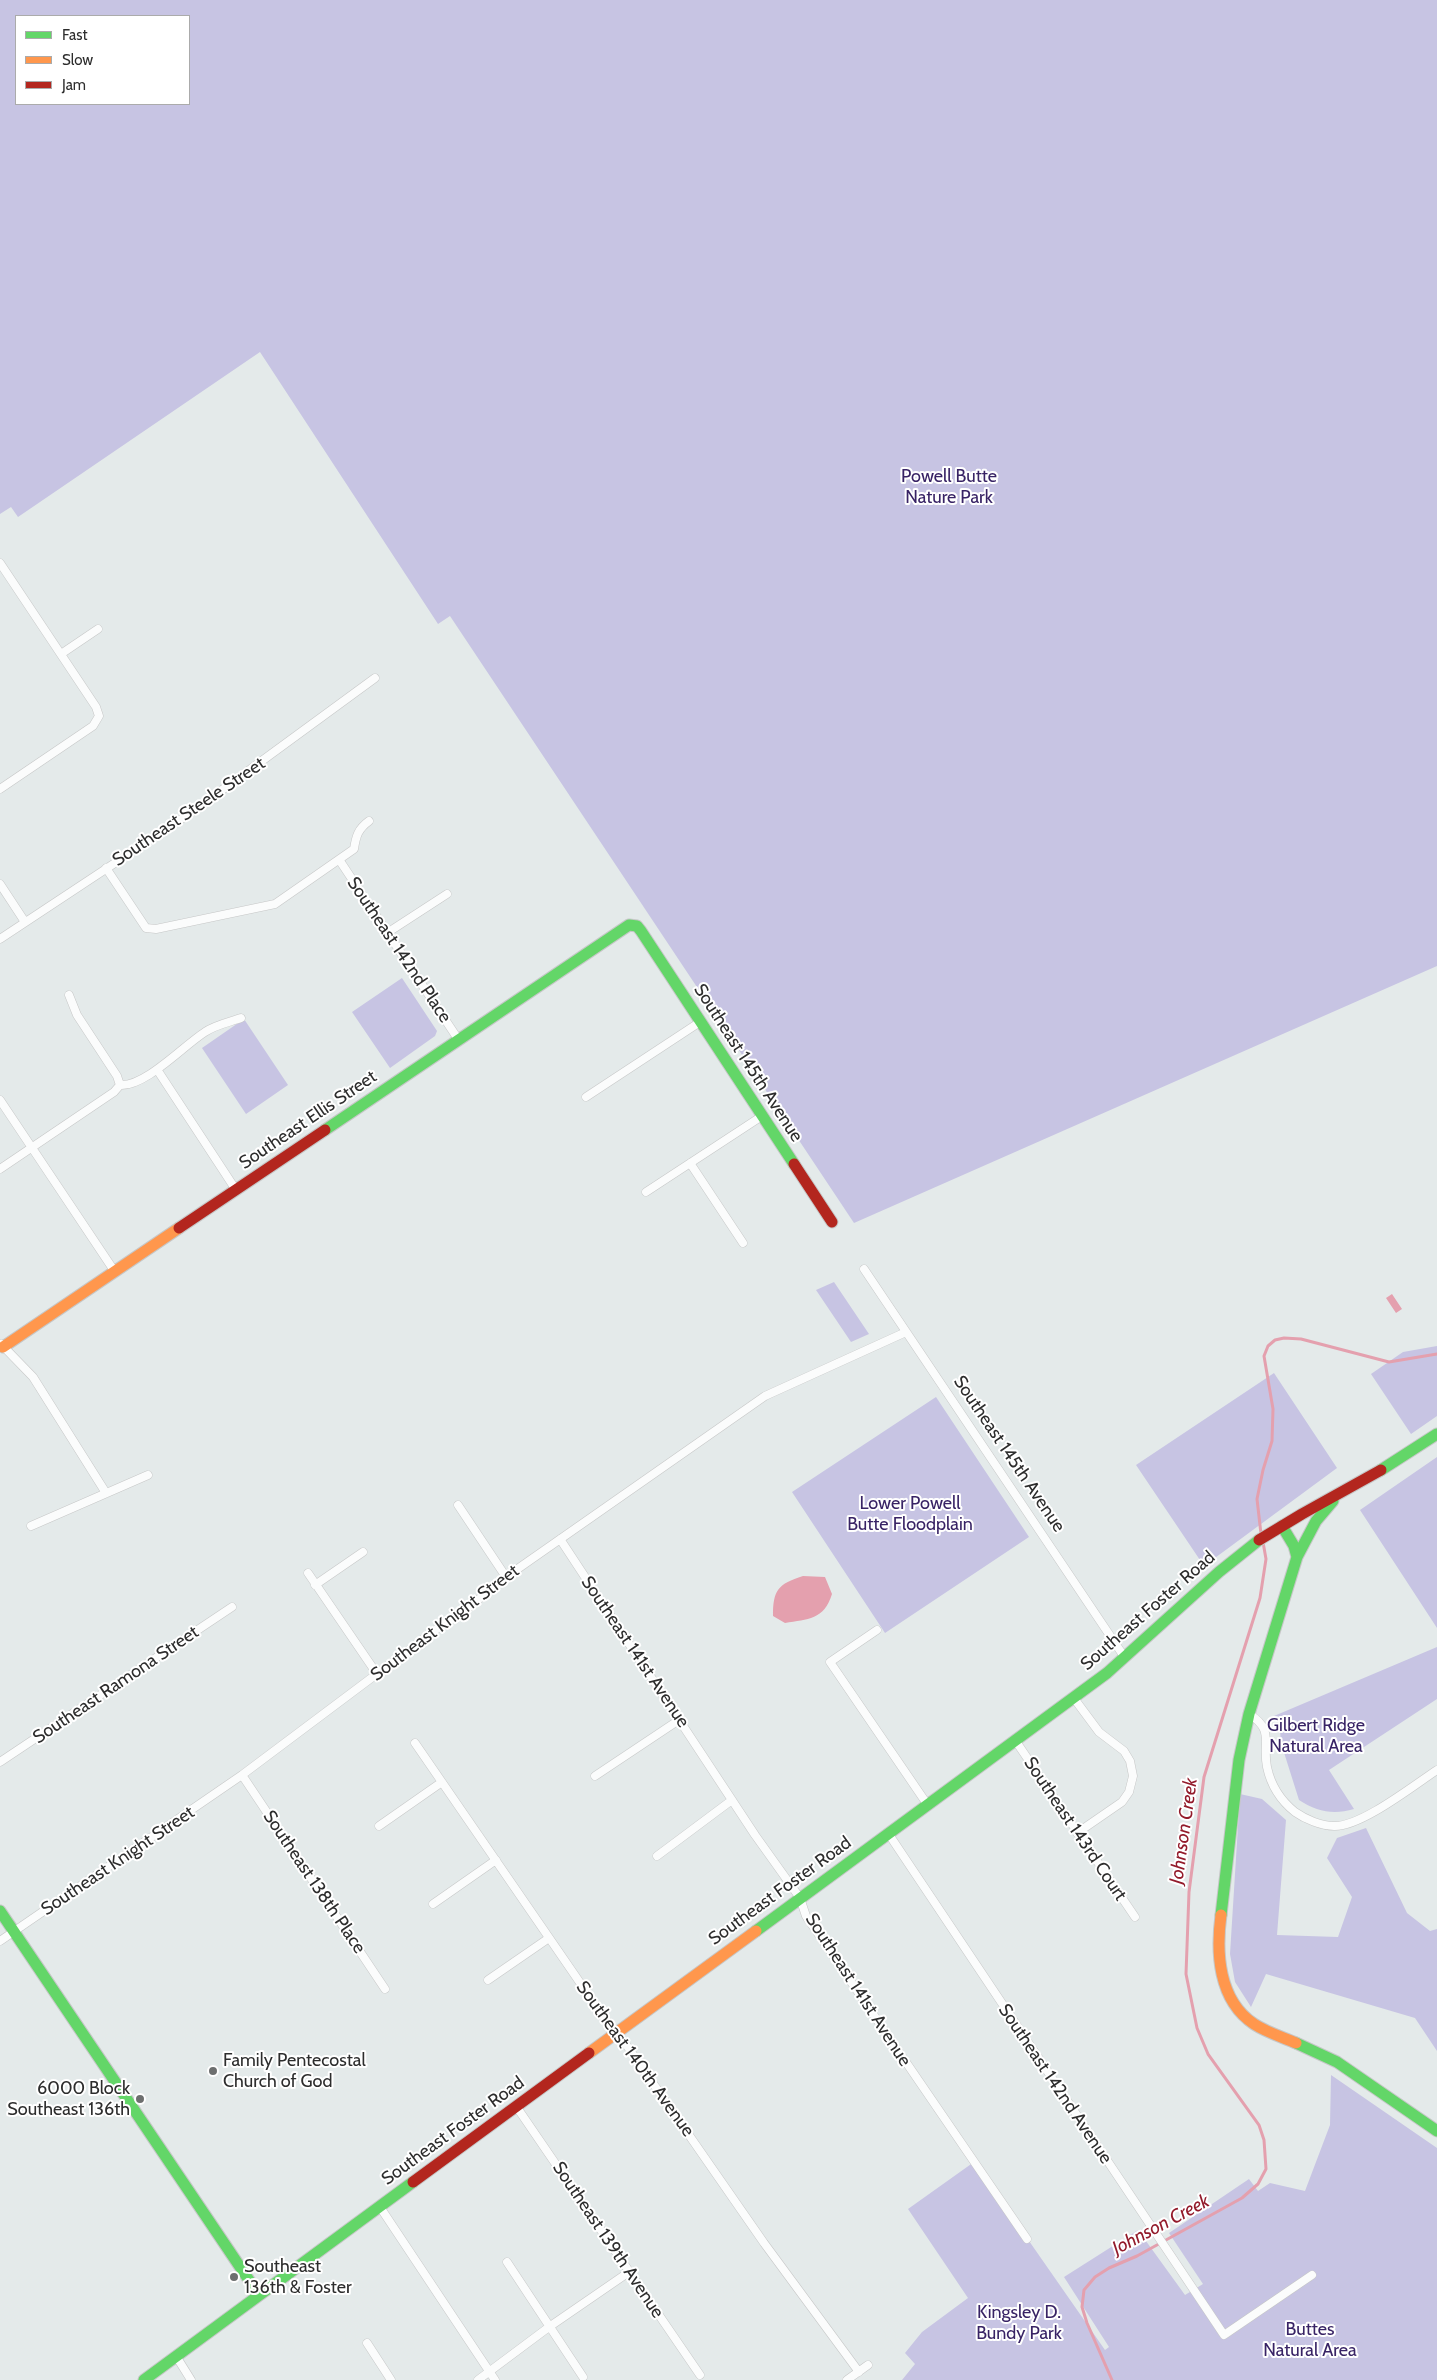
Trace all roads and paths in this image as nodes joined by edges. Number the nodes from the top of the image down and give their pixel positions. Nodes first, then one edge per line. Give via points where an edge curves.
1 (0, 563) edge
2 (98, 629) dead end
3 (61, 654) junction
4 (374, 678) dead end
5 (0, 789) edge
6 (369, 821) dead end
7 (340, 861) junction
8 (106, 868) junction
9 (0, 884) edge
10 (447, 894) dead end
11 (25, 922) junction
12 (633, 924) joint
13 (387, 933) junction
14 (0, 939) edge
15 (69, 995) dead end
16 (241, 1018) dead end
17 (700, 1022) junction
18 (458, 1039) junction
19 (158, 1071) junction
20 (120, 1085) junction
21 (586, 1098) dead end
22 (0, 1100) edge
23 (762, 1116) junction
24 (32, 1147) junction
25 (690, 1163) junction
26 (0, 1169) edge
27 (236, 1190) junction
28 (646, 1192) dead end
29 (832, 1222) dead end
30 (743, 1243) dead end
31 (864, 1269) dead end
32 (115, 1272) junction
33 (906, 1332) junction
34 (2, 1345) edge
35 (1437, 1434) edge
36 (148, 1475) dead end
37 (106, 1493) junction
38 (1338, 1496) junction
39 (458, 1505) dead end
40 (31, 1526) dead end
41 (1278, 1528) junction
42 (560, 1539) junction
43 (363, 1552) dead end
44 (1297, 1557) junction
45 (308, 1573) dead end
46 (506, 1577) junction
47 (315, 1585) junction
48 (232, 1607) dead end
49 (877, 1630) dead end
50 (1125, 1658) junction
51 (377, 1674) junction
52 (1073, 1698) junction
53 (1249, 1714) junction
54 (680, 1720) junction
55 (1015, 1740) junction
56 (415, 1743) dead end
57 (0, 1762) edge
58 (1437, 1770) edge
59 (242, 1775) junction
60 (595, 1776) dead end
61 (442, 1782) junction
62 (732, 1800) junction
63 (927, 1804) junction
64 (379, 1826) dead end
65 (888, 1833) junction
66 (1077, 1833) junction
67 (657, 1856) dead end
68 (496, 1860) junction
69 (800, 1898) junction
70 (433, 1904) dead end
71 (0, 1910) edge
72 (1135, 1918) dead end
73 (14, 1932) junction
74 (549, 1938) junction
75 (0, 1941) edge
76 (488, 1980) dead end
77 (386, 1989) dead end
78 (616, 2032) junction
79 (516, 2106) junction
80 (1437, 2132) edge
81 (380, 2207) junction
82 (1027, 2239) dead end
83 (507, 2262) dead end
84 (629, 2272) junction
85 (1312, 2275) dead end
86 (259, 2295) junction
87 (549, 2326) junction
88 (367, 2343) dead end
89 (176, 2356) junction
90 (868, 2365) dead end
91 (490, 2372) junction
92 (858, 2372) junction
93 (700, 2375) dead end
94 (583, 2377) dead end
95 (144, 2380) edge
96 (191, 2380) edge
97 (391, 2380) edge
98 (478, 2380) edge
99 (495, 2380) edge
100 (847, 2380) edge

1 - 3 street
2 - 3 street
3 - 5 street via 96,707 98,719 93,726
4 - 8 street, Southeast Steele Street via 192,812
6 - 7 street via 356,835 354,849
7 - 8 street via 265,908 156,929 146,928
7 - 13 street, Southeast 142nd Place
8 - 11 street, Southeast Steele Street
9 - 11 street
10 - 13 street
11 - 14 street, Southeast Steele Street
12 - 17 street, Southeast 145th Avenue via 643,933
12 - 18 street, Southeast Ellis Street
13 - 18 street, Southeast 142nd Place
15 - 20 street via 77,1015
16 - 19 street via 205,1031 167,1060
17 - 21 street
17 - 23 street, Southeast 145th Avenue
18 - 27 street, Southeast Ellis Street
19 - 20 street via 133,1084
19 - 27 street
20 - 24 street
22 - 24 street
23 - 25 street
23 - 29 street, Southeast 145th Avenue
24 - 26 street
24 - 32 street
25 - 28 street
25 - 30 street
27 - 32 street, Southeast Ellis Street
31 - 33 street, Southeast 145th Avenue
32 - 34 street, Southeast Ellis Street
33 - 42 street, Southeast Knight Street via 765,1396
33 - 50 street, Southeast 145th Avenue
34 - 37 street via 33,1378
35 - 38 street, Southeast Foster Road via 1392,1466
36 - 37 street
37 - 40 street
38 - 41 street, Southeast Foster Road
38 - 44 street via 1316,1522
39 - 46 street
41 - 44 street via 1294,1546
41 - 50 street, Southeast Foster Road via 1196,1591
42 - 46 street, Southeast Knight Street
42 - 54 street, Southeast 141st Avenue
43 - 47 street
44 - 53 street
45 - 47 street
46 - 51 street, Southeast Knight Street
47 - 51 street
48 - 57 street, Southeast Ramona Street
49 - 63 street via 830,1662
50 - 52 street, Southeast Foster Road
51 - 59 street, Southeast Knight Street
52 - 55 street, Southeast Foster Road
52 - 66 street via 1099,1732 1124,1751 1133,1776 1129,1792 1122,1802
53 - 58 street via 1260,1720 1266,1733 1267,1766 1274,1789 1290,1808 1311,1821 1334,1826 1351,1823
53 - 80 street via 1234,1785 1218,1939 1227,1992 1238,2009 1254,2024 1337,2062
54 - 60 street
54 - 62 street, Southeast 141st Avenue
55 - 63 street, Southeast Foster Road
55 - 66 street, Southeast 143rd Court
56 - 61 street, Southeast 140th Avenue
59 - 73 street, Southeast Knight Street
59 - 77 street, Southeast 138th Place
61 - 64 street
61 - 68 street, Southeast 140th Avenue
62 - 67 street
62 - 69 street, Southeast 141st Avenue
63 - 65 street, Southeast Foster Road
65 - 69 street, Southeast Foster Road
65 - 85 street, Southeast 142nd Avenue via 1224,2335
66 - 72 street, Southeast 143rd Court
68 - 70 street
68 - 74 street, Southeast 140th Avenue
69 - 78 street, Southeast Foster Road
69 - 82 street, Southeast 141st Avenue via 806,1916
71 - 73 street
73 - 75 street, Southeast Knight Street
73 - 86 street
74 - 76 street
74 - 78 street, Southeast 140th Avenue
78 - 79 street, Southeast Foster Road
78 - 92 street, Southeast 140th Avenue
79 - 81 street, Southeast Foster Road
79 - 84 street, Southeast 139th Avenue
81 - 86 street, Southeast Foster Road
81 - 91 street
83 - 87 street
84 - 87 street
84 - 93 street, Southeast 139th Avenue
86 - 89 street, Southeast Foster Road
87 - 91 street
87 - 94 street
88 - 97 street
89 - 95 street, Southeast Foster Road
89 - 96 street
90 - 92 street
91 - 98 street
91 - 99 street
92 - 100 street

